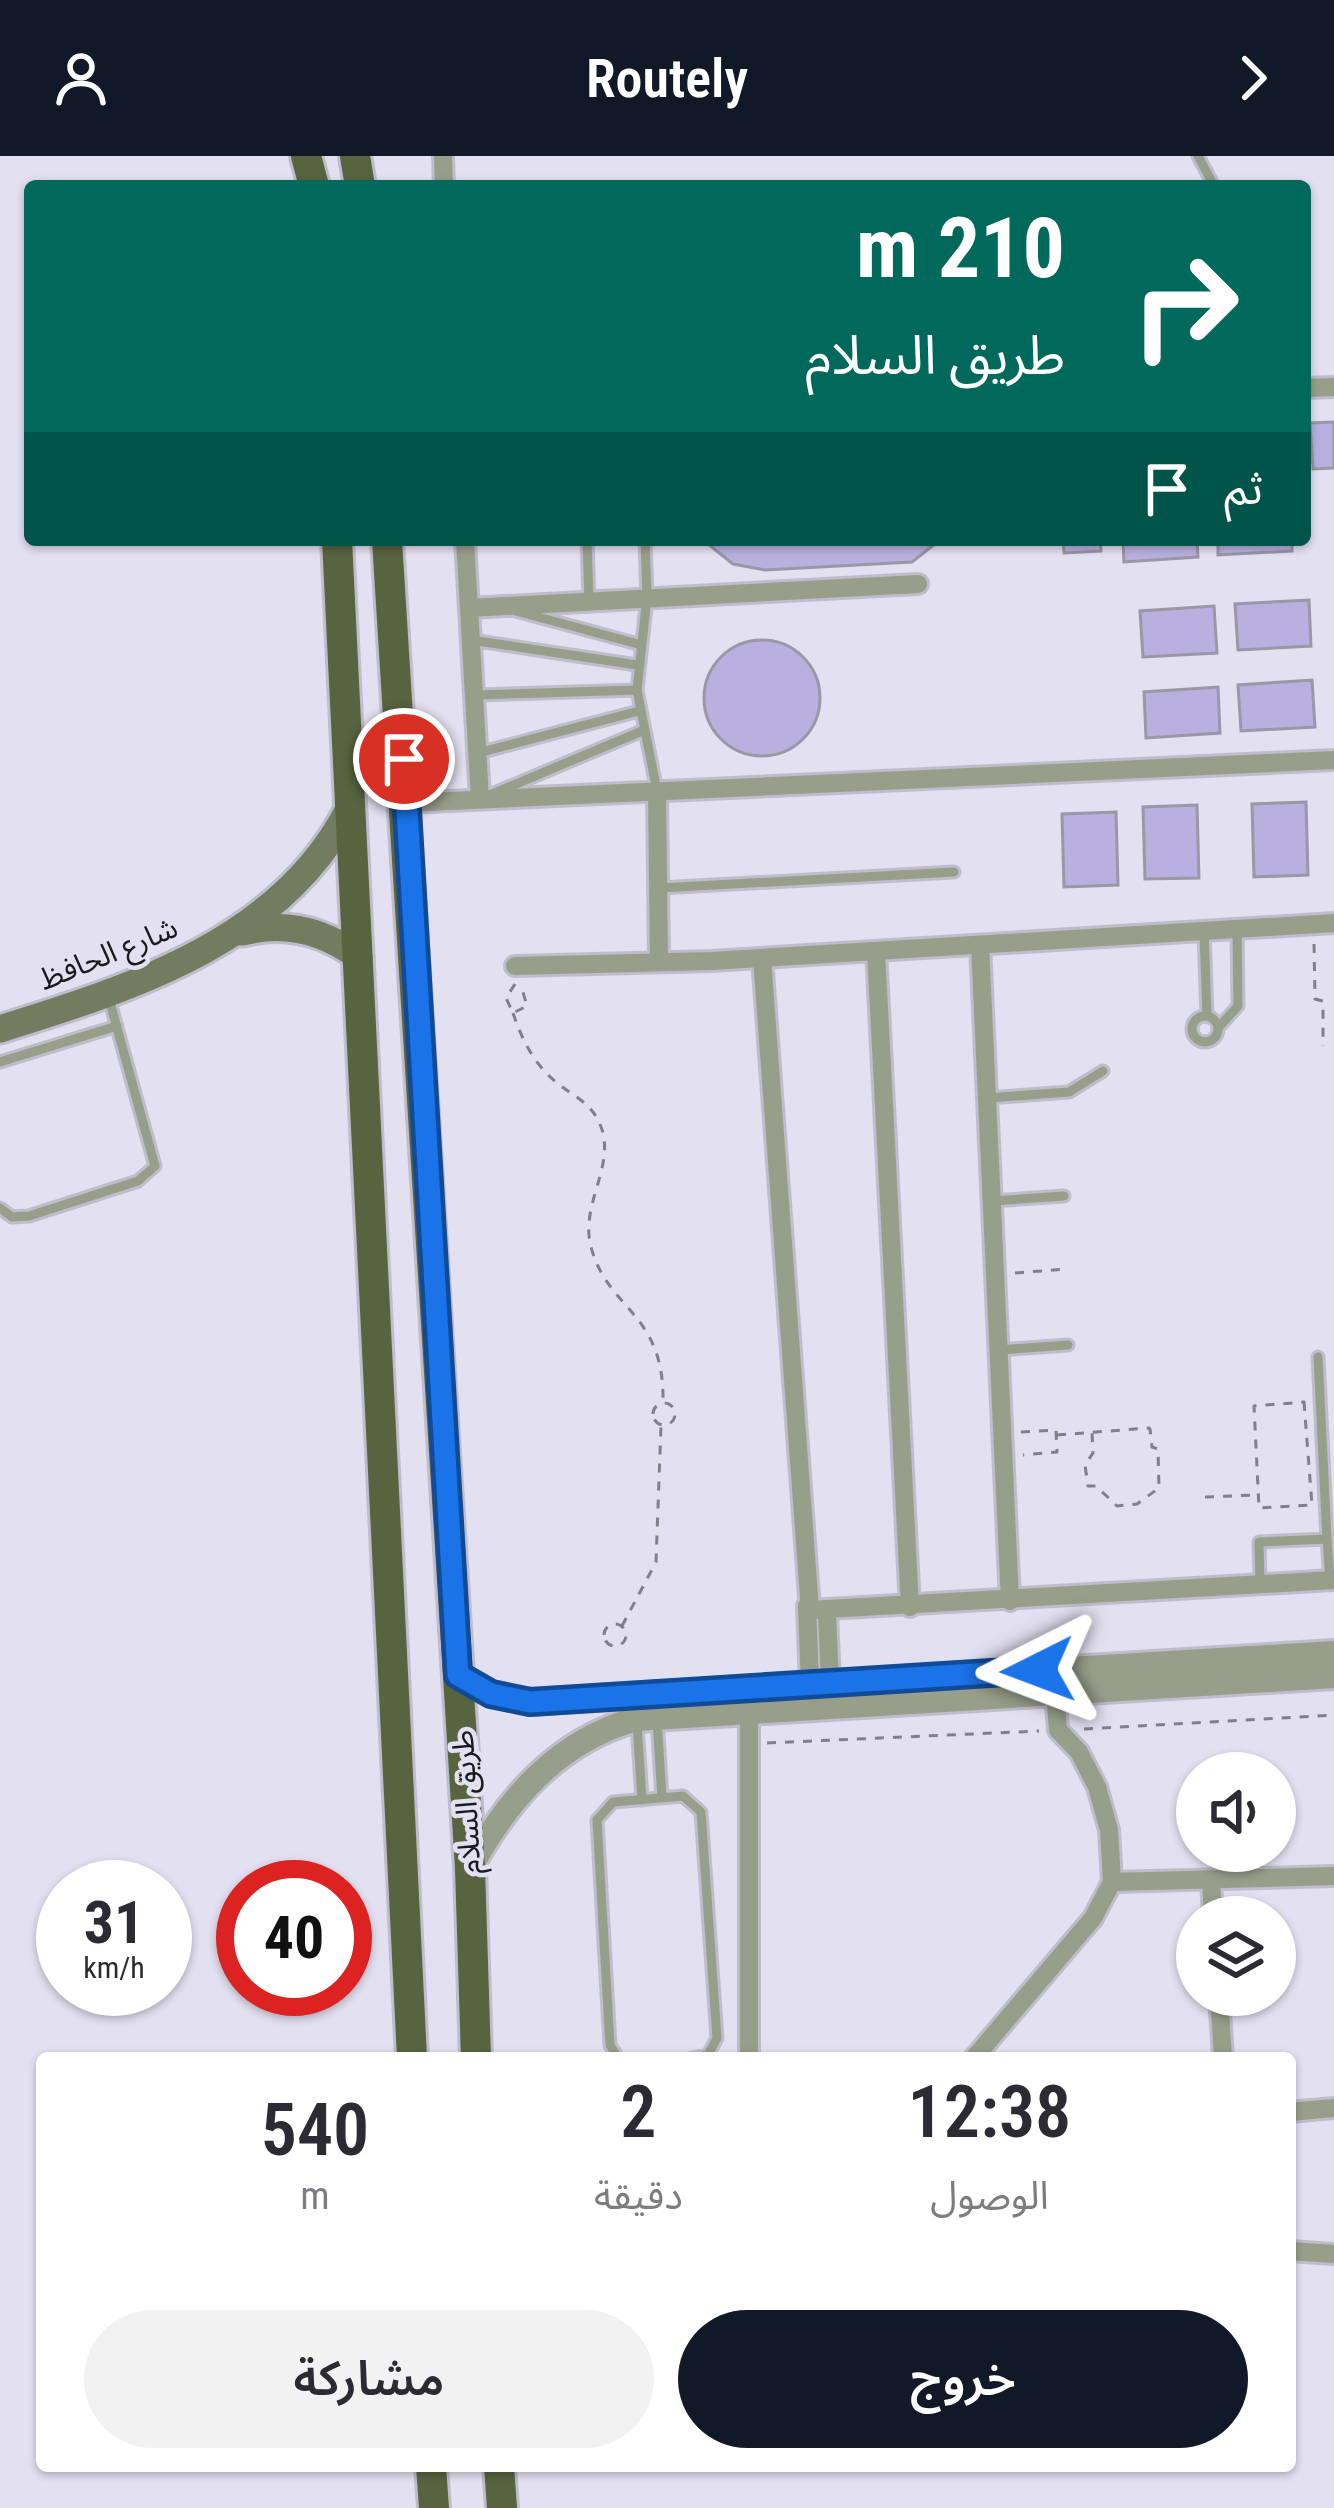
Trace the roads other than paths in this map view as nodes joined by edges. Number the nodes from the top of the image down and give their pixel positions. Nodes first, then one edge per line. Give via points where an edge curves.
1 (337, 546) edge
2 (387, 546) edge
3 (466, 546) edge
4 (587, 546) edge
5 (645, 546) edge
6 (918, 584) dead end
7 (647, 597) junction
8 (589, 600) junction
9 (499, 606) junction
10 (469, 608) junction
11 (471, 640) junction
12 (638, 644) junction
13 (637, 665) junction
14 (637, 690) junction
15 (474, 694) junction
16 (639, 711) junction
17 (642, 731) junction
18 (478, 753) junction
19 (1334, 760) edge
20 (657, 791) junction
21 (480, 800) junction
22 (407, 803) junction
23 (350, 807) junction
24 (954, 872) dead end
25 (659, 888) junction
26 (1324, 924) edge
27 (1237, 929) junction
28 (1204, 931) junction
29 (239, 933) junction
30 (980, 945) junction
31 (876, 951) junction
32 (359, 957) junction
33 (762, 958) junction
34 (659, 962) junction
35 (514, 966) dead end
36 (106, 992) junction
37 (1208, 1016) junction
38 (118, 1026) junction
39 (1218, 1028) junction
40 (0, 1029) edge
41 (0, 1062) edge
42 (1102, 1071) dead end
43 (987, 1098) junction
44 (1064, 1196) dead end
45 (992, 1201) junction
46 (0, 1208) edge
47 (1068, 1345) dead end
48 (999, 1350) junction
49 (1318, 1357) dead end
50 (1328, 1539) junction
51 (1332, 1580) edge
52 (1260, 1585) junction
53 (1010, 1601) junction
54 (807, 1606) junction
55 (910, 1607) junction
56 (827, 1613) junction
57 (1334, 1653) edge
58 (458, 1675) junction
59 (1334, 1676) edge
60 (820, 1683) junction
61 (1055, 1691) junction
62 (749, 1698) junction
63 (573, 1700) junction
64 (647, 1717) junction
65 (579, 1742) junction
66 (662, 1798) junction
67 (642, 1800) junction
68 (470, 1868) junction
69 (1334, 1876) edge
70 (1211, 1880) junction
71 (1112, 1882) junction
72 (1212, 1896) edge
73 (1220, 2016) edge
74 (412, 2052) edge
75 (476, 2052) edge
76 (614, 2052) edge
77 (710, 2052) edge
78 (749, 2052) edge
79 (979, 2052) edge
80 (1223, 2052) edge
81 (1334, 2108) edge
82 (1296, 2111) edge
83 (1296, 2251) edge
84 (1334, 2254) edge
85 (431, 2472) edge
86 (500, 2472) edge
87 (434, 2508) edge
88 (502, 2508) edge

1 - 23 main road
2 - 22 main road, طريق السلام
3 - 10 street
4 - 8 lane
5 - 7 lane
6 - 7 street
7 - 8 street
7 - 12 lane
8 - 9 street
9 - 10 street
9 - 12 lane
10 - 11 street
11 - 13 lane
11 - 15 street
12 - 13 lane
13 - 14 lane
14 - 15 lane
14 - 16 lane
15 - 18 street
16 - 17 lane
16 - 18 lane
17 - 20 lane
17 - 21 lane
18 - 21 street
19 - 20 street
20 - 21 street
20 - 25 street
21 - 22 street
22 - 58 main road, طريق السلام
23 - 29 main road, شارع الحافظ via 309,872
23 - 32 main road
24 - 25 lane
25 - 34 street
26 - 27 street
27 - 28 street
27 - 39 lane via 1238,1006
28 - 30 street
28 - 37 lane
29 - 32 main road, شارع الحافظ via 309,931
29 - 36 main road, شارع الحافظ
30 - 31 street
30 - 43 street
31 - 33 street
31 - 55 street
32 - 74 main road
33 - 34 street
33 - 54 street
34 - 35 street
36 - 38 lane
36 - 40 main road, شارع الحافظ
37 - 39 lane
37 - 39 lane via 1195,1022 1194,1036 1211,1041
38 - 41 lane
38 - 46 lane via 155,1150 152,1173 21,1218
42 - 43 lane via 1069,1092
43 - 45 street
44 - 45 lane
45 - 48 street
47 - 48 lane
48 - 53 street
49 - 50 lane
50 - 51 lane
50 - 52 lane via 1257,1543
51 - 52 street
52 - 53 street
53 - 55 street
54 - 56 street
54 - 60 street
55 - 56 street
56 - 60 street
57 - 60 street
58 - 63 street via 510,1700
58 - 68 main road, طريق السلام
59 - 61 street
60 - 62 street
61 - 62 street
61 - 71 street via 1058,1730 1097,1787
62 - 63 street
62 - 64 street
62 - 78 street
63 - 65 street via 566,1722
64 - 65 street
64 - 66 lane
64 - 67 lane
65 - 68 street via 526,1784
66 - 67 lane
66 - 77 lane via 683,1796 700,1812 717,2038
67 - 76 lane via 608,1805 596,1826
68 - 75 main road, طريق السلام
69 - 70 street
70 - 71 street
70 - 72 street
71 - 79 street via 1093,1918
73 - 80 street
81 - 82 street
83 - 84 street
85 - 87 main road
86 - 88 main road

